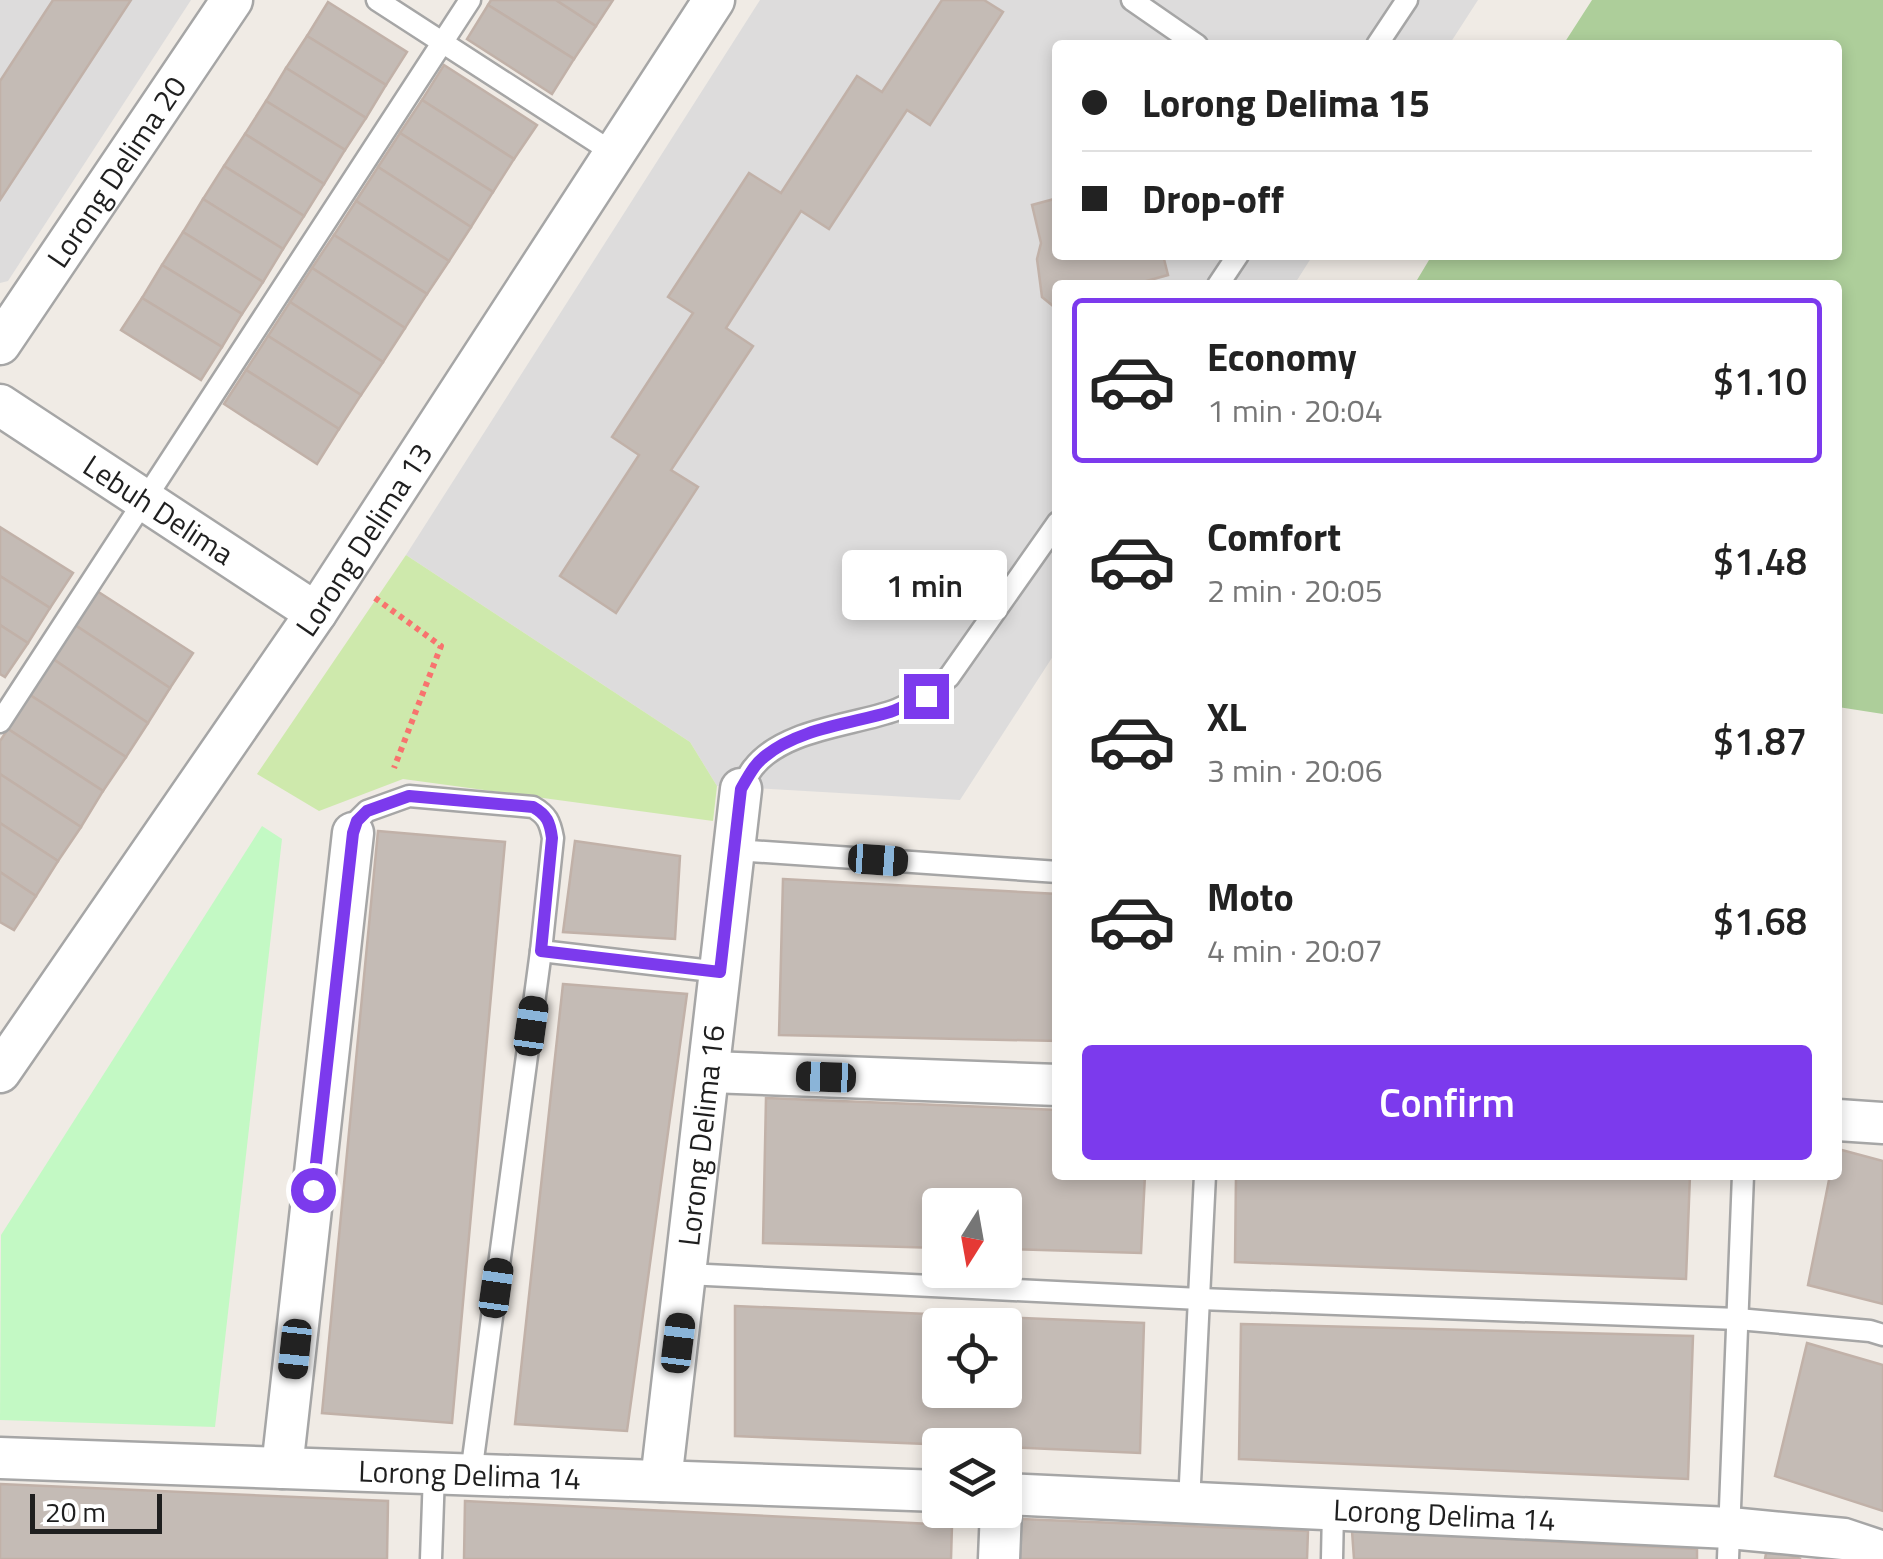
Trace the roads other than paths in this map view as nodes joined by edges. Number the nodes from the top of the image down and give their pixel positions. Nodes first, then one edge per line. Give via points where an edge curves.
1 (232, 0) edge
2 (377, 0) edge
3 (470, 0) edge
4 (714, 0) edge
5 (1132, 0) edge
6 (1407, 0) edge
7 (1190, 40) edge
8 (1380, 40) edge
9 (442, 42) junction
10 (616, 154) junction
11 (0, 344) edge
12 (0, 405) edge
13 (145, 499) junction
14 (1052, 531) edge
15 (316, 613) junction
16 (0, 722) edge
17 (741, 789) joint
18 (366, 820) joint
19 (734, 850) junction
20 (1052, 872) edge
21 (541, 951) junction
22 (720, 972) junction
23 (0, 1072) edge
24 (710, 1072) junction
25 (1052, 1085) edge
26 (1842, 1120) edge
27 (1883, 1123) edge
28 (1205, 1180) edge
29 (1743, 1180) edge
30 (686, 1274) junction
31 (1200, 1300) junction
32 (1738, 1319) junction
33 (1883, 1335) edge
34 (0, 1458) edge
35 (282, 1468) junction
36 (453, 1474) junction
37 (661, 1481) junction
38 (922, 1490) edge
39 (1022, 1495) edge
40 (1189, 1503) junction
41 (1332, 1510) junction
42 (1000, 1528) edge
43 (1729, 1543) edge
44 (1883, 1552) edge
45 (431, 1559) edge
46 (999, 1559) edge
47 (1332, 1559) edge

1 - 11 street, Lorong Delima 20
2 - 9 lane
3 - 9 lane
4 - 10 street, Lorong Delima 13
5 - 7 lane
6 - 8 lane
9 - 10 lane
9 - 13 lane
10 - 15 street, Lorong Delima 13
12 - 13 street, Lebuh Delima
13 - 15 street, Lebuh Delima
13 - 16 lane
14 - 17 lane via 949,677 896,710 786,743 752,769
15 - 23 street, Lorong Delima 13
17 - 19 street, Lorong Delima 16
18 - 21 lane via 409,796 533,807 545,814 552,838
18 - 35 street
19 - 20 lane
19 - 22 street, Lorong Delima 16
21 - 22 lane
21 - 36 lane
22 - 24 street, Lorong Delima 16
24 - 25 street
24 - 30 street, Lorong Delima 16
26 - 27 street
28 - 31 lane
29 - 32 lane
30 - 31 lane
30 - 37 street, Lorong Delima 16
31 - 32 lane
31 - 40 lane
32 - 33 lane
32 - 43 lane
34 - 35 street, Lorong Delima 14
35 - 36 street, Lorong Delima 14
36 - 37 street, Lorong Delima 14
36 - 45 lane
37 - 38 street, Lorong Delima 14
39 - 40 street, Lorong Delima 14
40 - 41 street, Lorong Delima 14
41 - 43 street, Lorong Delima 14
41 - 47 lane
42 - 46 street
43 - 44 street, Lorong Delima 14 via 1844,1540

